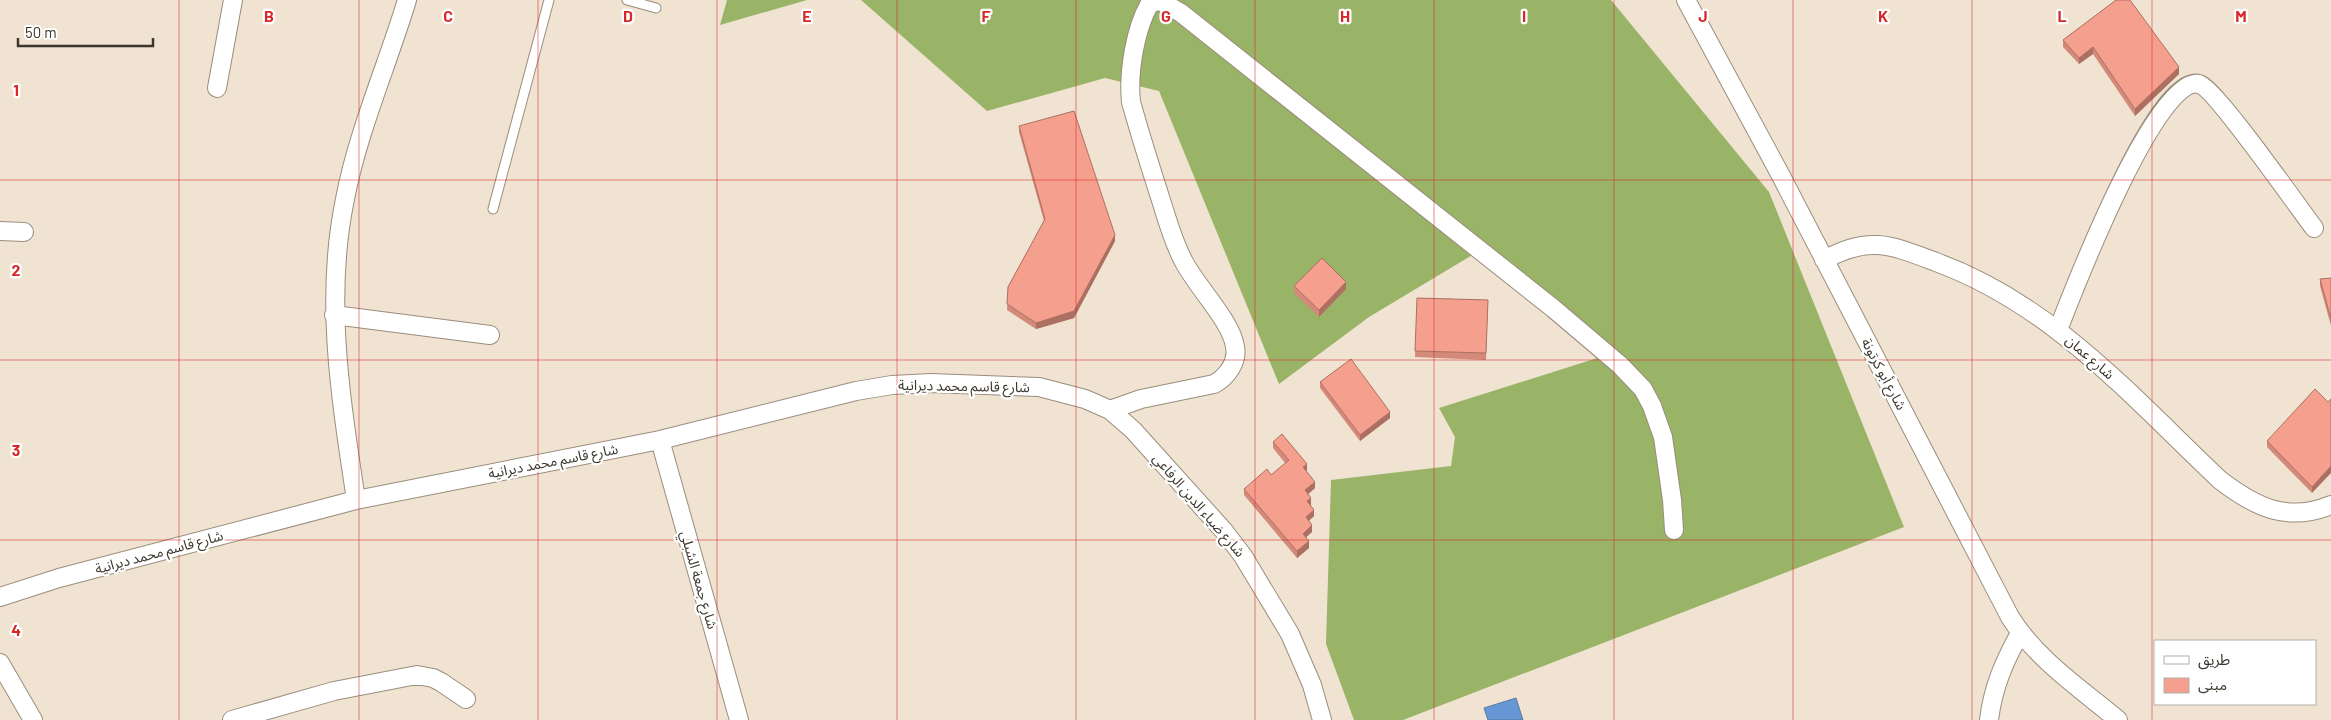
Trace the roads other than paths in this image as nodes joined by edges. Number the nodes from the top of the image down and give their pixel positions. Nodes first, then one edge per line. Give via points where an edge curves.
1 (234, 0) edge
2 (407, 0) edge
3 (549, 0) edge
4 (628, 0) edge
5 (1160, 0) edge
6 (1686, 0) edge
7 (656, 8) dead end
8 (216, 88) dead end
9 (493, 209) dead end
10 (2314, 228) dead end
11 (0, 231) edge
12 (24, 232) dead end
13 (1824, 260) junction
14 (334, 315) junction
15 (2058, 330) junction
16 (490, 335) dead end
17 (1110, 410) junction
18 (660, 440) junction
19 (356, 500) junction
20 (2331, 505) edge
21 (1674, 530) dead end
22 (0, 596) edge
23 (2020, 633) junction
24 (0, 663) edge
25 (466, 699) dead end
26 (33, 720) edge
27 (232, 720) edge
28 (738, 720) edge
29 (1322, 720) edge
30 (1989, 720) edge
31 (2118, 720) edge

1 - 8 street
2 - 14 street via 362,134 345,198 335,269
3 - 9 lane
4 - 7 lane
5 - 17 street via 1150,3 1144,14 1131,68 1131,102 1174,238 1194,280 1229,329 1236,348 1228,372 1214,384 1148,397
5 - 21 street via 1181,13 1539,296 1620,365 1643,389 1663,438
6 - 13 street, شارع أبو كرتونة
10 - 15 street via 2206,87 2197,83 2185,86 2160,116 2120,183
11 - 12 street
13 - 15 street, شارع عمان via 1852,246 1878,244 1902,249 1990,285
13 - 23 street, شارع أبو كرتونة
14 - 16 street
14 - 19 street via 336,355
15 - 20 street, شارع عمان via 2238,494 2274,511 2292,514
17 - 18 street, شارع قاسم محمد ديرانية via 1078,397 1039,387 892,385 813,400
17 - 29 street, شارع ضياء الدين الرفاعي via 1139,437 1243,556 1290,634 1312,685
18 - 19 street, شارع قاسم محمد ديرانية
18 - 28 street, شارع جمعة الشبلي
19 - 22 street, شارع قاسم محمد ديرانية
23 - 30 street via 1999,673
23 - 31 street, شارع أبو كرتونة
24 - 26 street
25 - 27 street via 433,678 417,676 334,691

